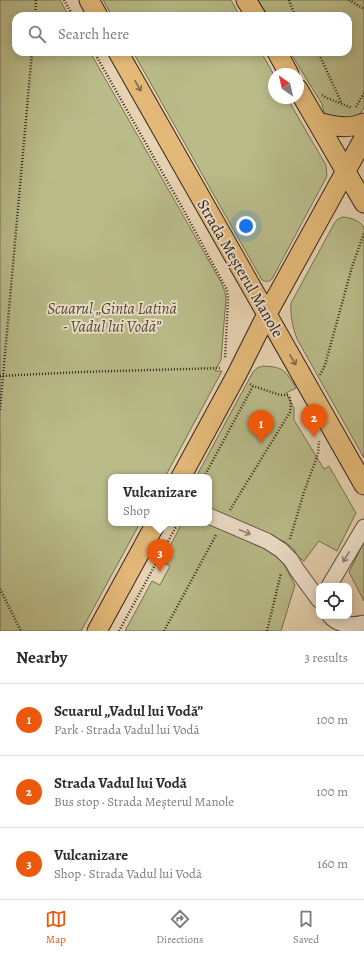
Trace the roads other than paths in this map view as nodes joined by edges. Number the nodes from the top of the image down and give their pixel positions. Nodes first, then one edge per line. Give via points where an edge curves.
1 (89, 0) edge
2 (246, 0) edge
3 (96, 12) edge
4 (254, 12) edge
5 (120, 56) edge
6 (279, 56) edge
7 (286, 68) edge
8 (304, 99) edge
9 (317, 122) junction
10 (364, 123) edge
11 (364, 138) edge
12 (346, 172) junction
13 (364, 203) edge
14 (267, 314) junction
15 (183, 474) edge
16 (364, 485) edge
17 (212, 517) edge
18 (154, 526) edge
19 (364, 527) edge
20 (330, 583) edge
21 (316, 596) edge
22 (334, 619) edge
23 (364, 623) edge
24 (97, 631) edge

1 - 3 main road
2 - 4 main road
5 -> 14 main road, Strada Meșterul Manole
6 - 7 main road
8 - 9 main road
9 - 10 main road via 337,127 355,127
9 - 12 main road
11 - 12 main road
12 - 13 main road
12 - 14 main road
14 - 15 main road
14 -> 16 main road, Strada Meșterul Manole
17 -> 21 lane via 267,541 286,554
18 - 24 main road
19 -> 20 lane
22 - 23 lane via 346,625

